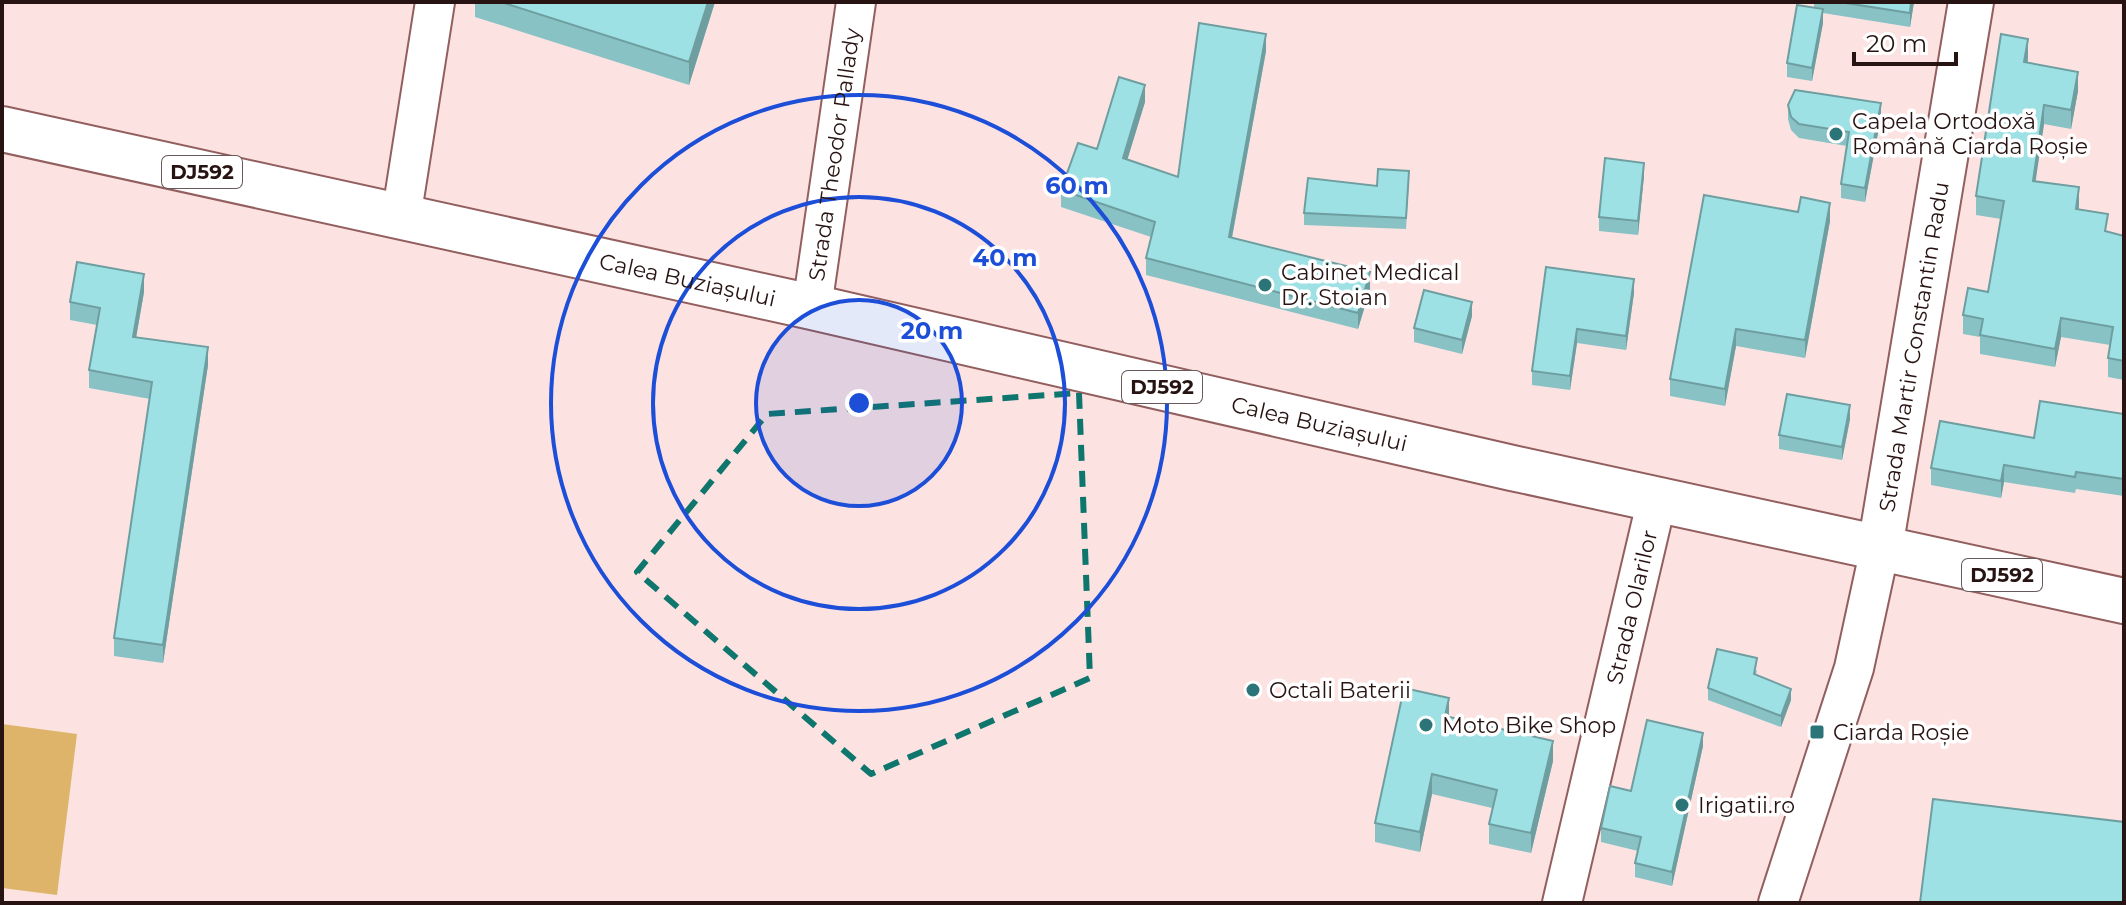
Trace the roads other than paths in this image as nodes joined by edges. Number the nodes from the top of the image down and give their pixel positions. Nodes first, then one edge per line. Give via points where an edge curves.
1 (435, 2) edge
2 (856, 2) edge
3 (1971, 2) edge
4 (2, 129) edge
5 (401, 218) junction
6 (812, 307) junction
7 (1657, 499) junction
8 (1880, 548) junction
9 (2124, 601) edge
10 (1562, 903) edge
11 (1778, 903) edge

1 - 5 street
2 - 6 street, Strada Theodor Pallady
3 - 8 main road, Strada Martir Constantin Radu
4 - 5 main road, Calea Buziașului / DJ592
5 - 6 main road, Calea Buziașului / DJ592
6 - 7 main road, Calea Buziașului / DJ592
7 - 8 main road, Calea Buziașului / DJ592
7 - 10 street, Strada Olarilor
8 - 9 main road, Calea Buziașului / DJ592
8 - 11 street via 1854,668

